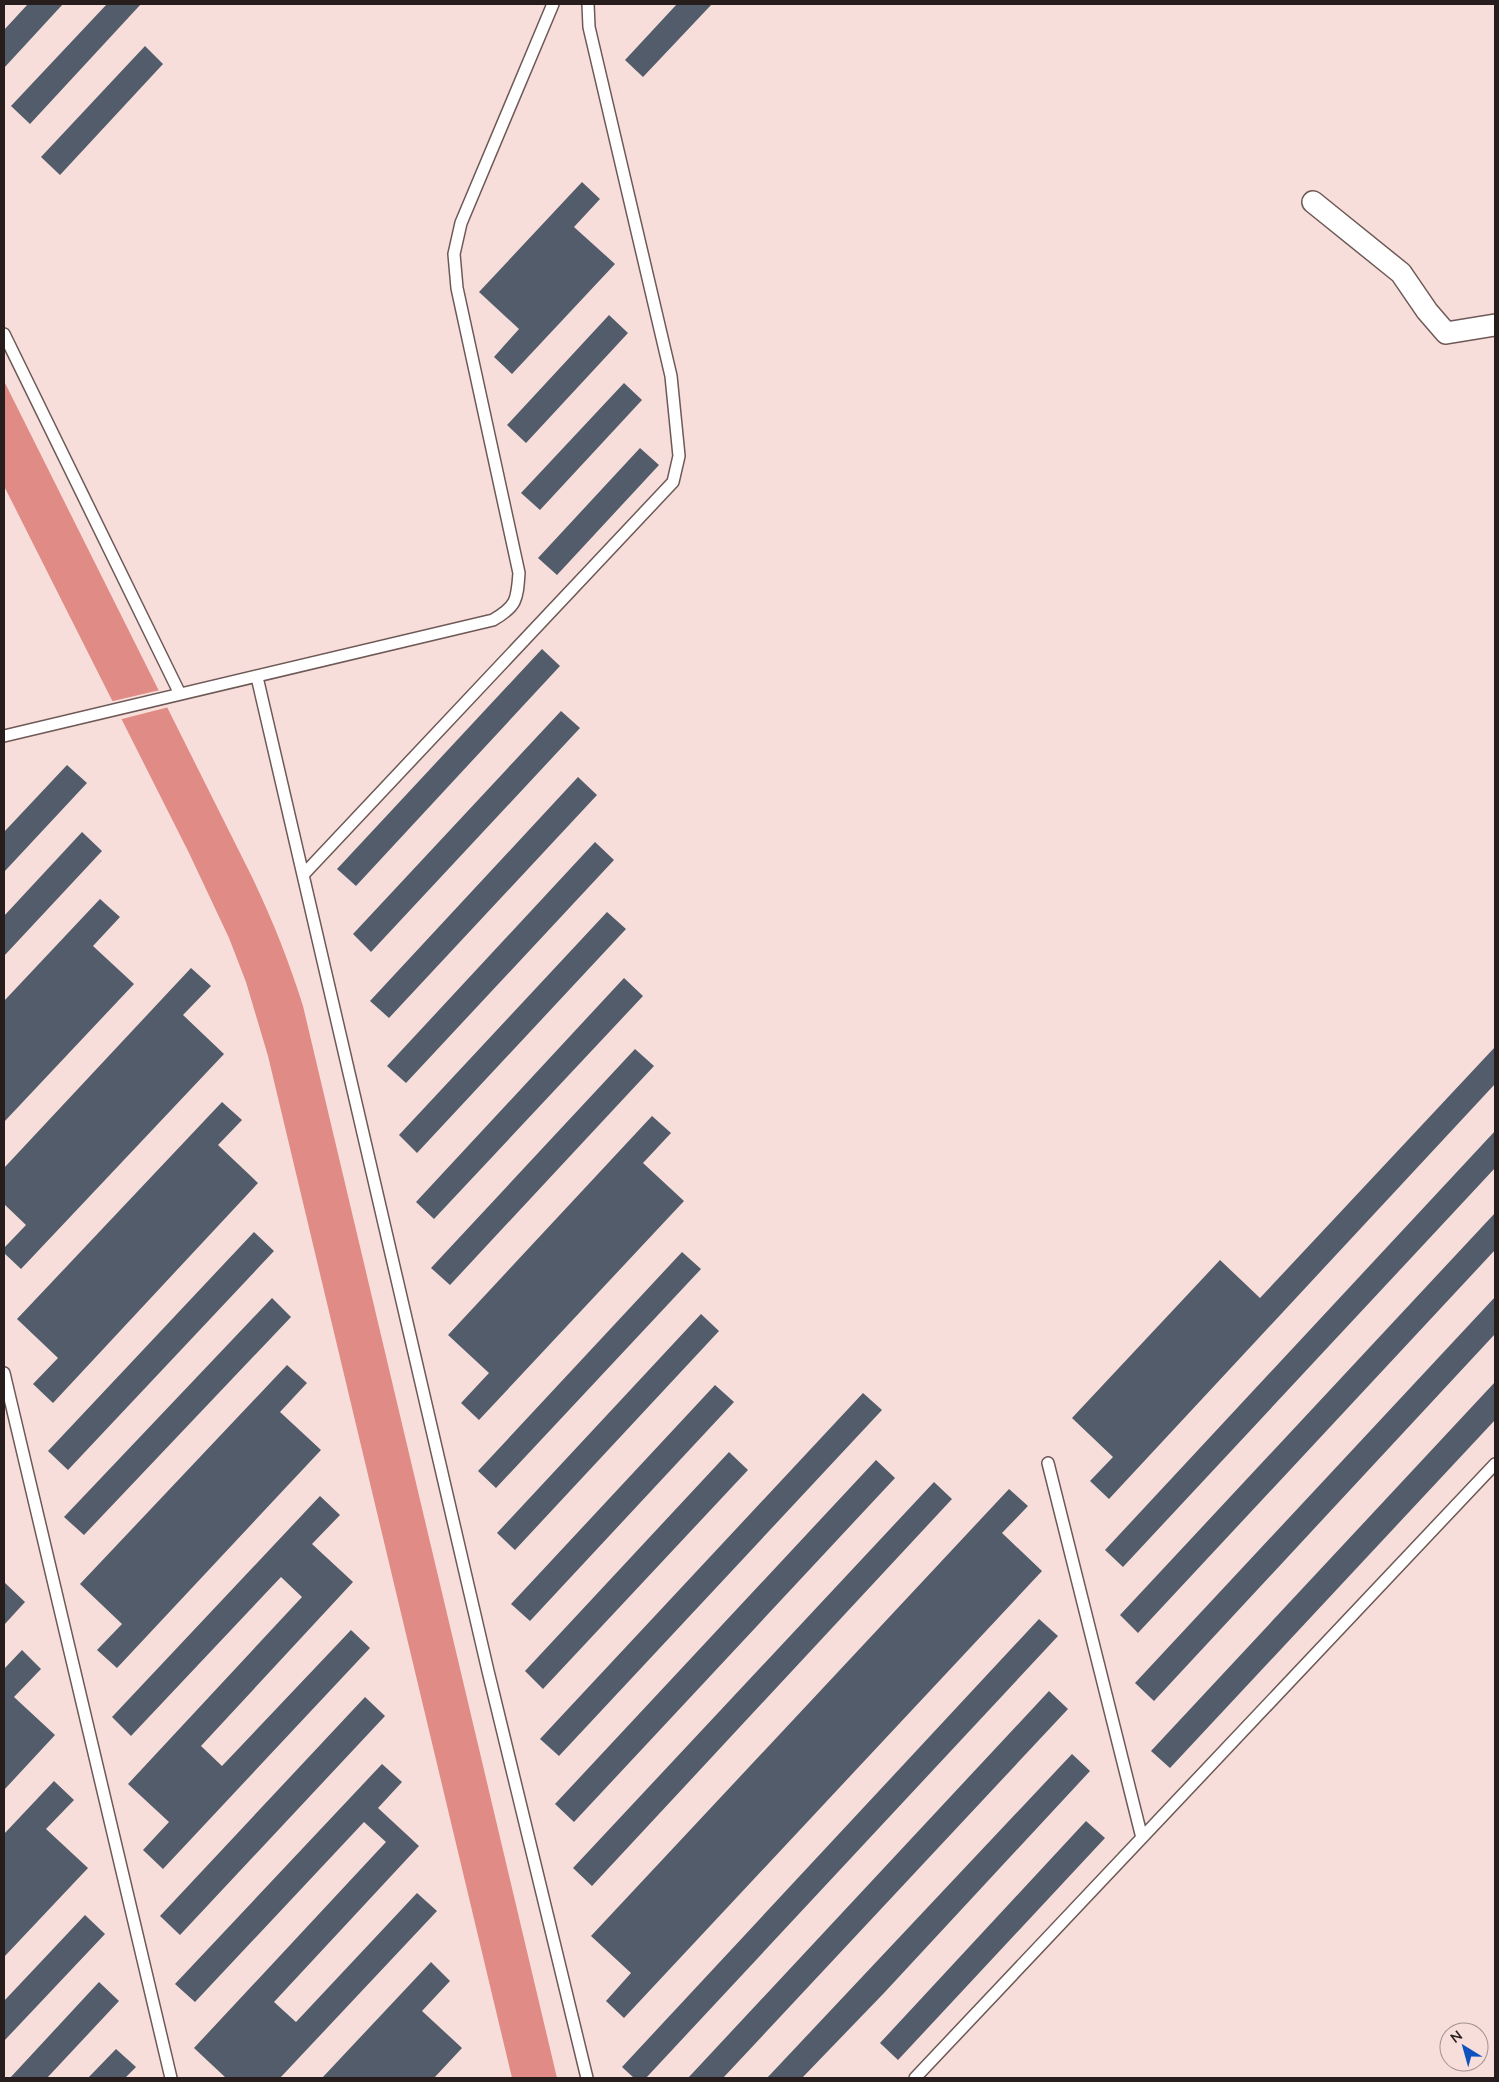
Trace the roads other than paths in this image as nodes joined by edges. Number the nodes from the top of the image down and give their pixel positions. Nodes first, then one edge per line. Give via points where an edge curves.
1 (553, 4) edge
2 (588, 4) edge
3 (1313, 202) dead end
4 (1495, 325) edge
5 (4, 334) edge
6 (256, 677) junction
7 (180, 694) junction
8 (4, 736) edge
9 (302, 875) junction
10 (4, 1373) edge
11 (1048, 1463) dead end
12 (1495, 1464) edge
13 (1142, 1838) junction
14 (172, 2078) edge
15 (587, 2078) edge
16 (915, 2078) edge

1 - 6 lane via 461,224 454,254 457,288 519,573 517,595 509,610 493,620
2 - 9 lane via 589,27 671,376 679,456 673,482
3 - 4 street via 1401,272 1446,333
5 - 7 lane
6 - 7 lane
6 - 9 lane
7 - 8 lane
9 - 15 lane via 488,1671
10 - 14 lane
11 - 13 lane
12 - 13 lane
13 - 16 lane

